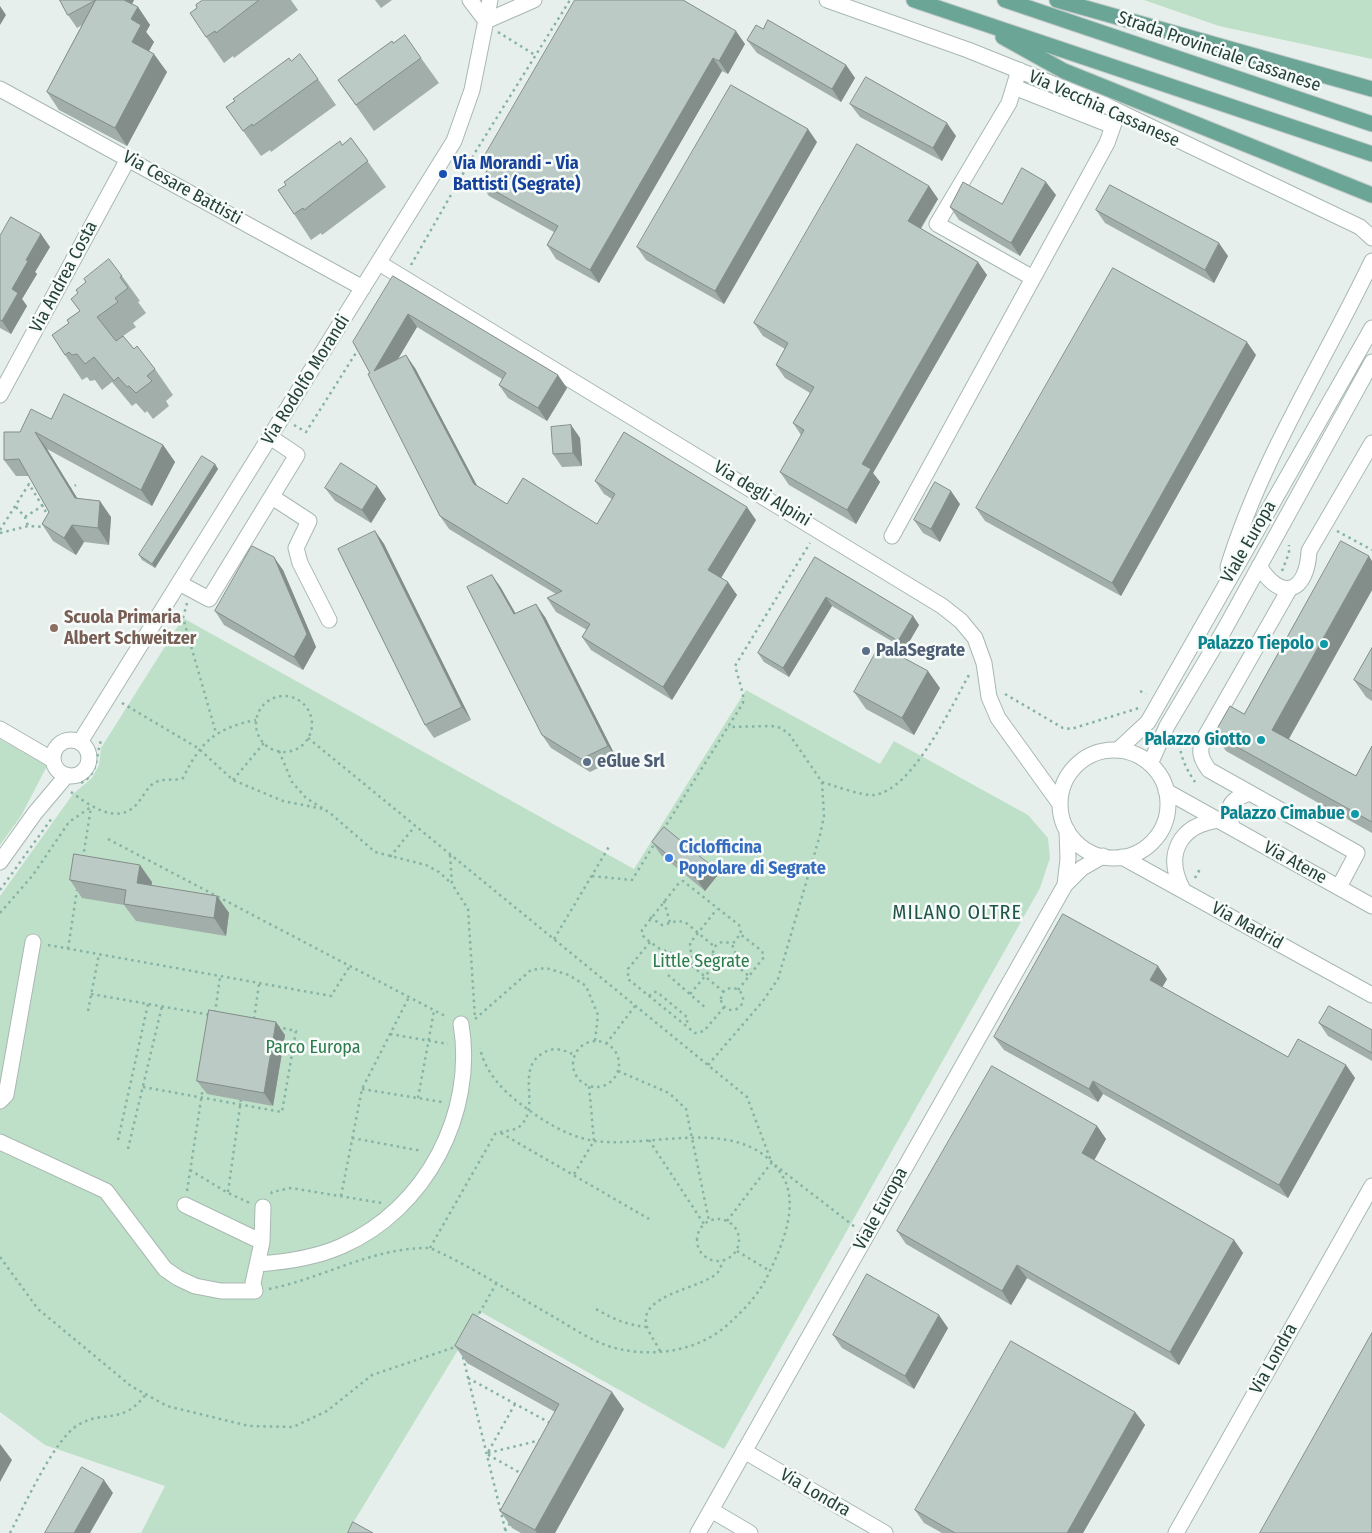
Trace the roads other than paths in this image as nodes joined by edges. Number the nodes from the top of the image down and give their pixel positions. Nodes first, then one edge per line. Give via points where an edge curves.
1 (470, 0) edge
2 (490, 0) edge
3 (534, 0) edge
4 (827, 0) edge
5 (914, 0) edge
6 (1005, 0) edge
7 (1057, 0) edge
8 (971, 20) junction
9 (486, 21) junction
10 (1019, 70) junction
11 (1014, 87) junction
12 (0, 89) edge
13 (1372, 89) edge
14 (1116, 119) junction
15 (1372, 124) edge
16 (1369, 152) edge
17 (128, 159) junction
18 (1372, 195) edge
19 (1372, 238) edge
20 (1372, 261) edge
21 (379, 263) junction
22 (1033, 278) junction
23 (363, 288) junction
24 (1372, 328) edge
25 (1372, 362) edge
26 (0, 395) edge
27 (270, 437) junction
28 (1372, 443) edge
29 (272, 496) junction
30 (892, 536) dead end
31 (1259, 566) junction
32 (185, 586) junction
33 (1290, 588) junction
34 (1220, 594) junction
35 (329, 620) dead end
36 (0, 729) edge
37 (80, 742) junction
38 (1118, 750) junction
39 (1150, 764) junction
40 (58, 768) junction
41 (1166, 791) junction
42 (1250, 793) junction
43 (1060, 804) junction
44 (1219, 820) junction
45 (1233, 828) junction
46 (1067, 830) junction
47 (1103, 856) junction
48 (1122, 857) junction
49 (0, 862) edge
50 (1065, 885) junction
51 (1339, 887) junction
52 (1182, 890) junction
53 (1372, 906) edge
54 (33, 942) road end
55 (1372, 995) edge
56 (470, 1022) road end
57 (0, 1102) edge
58 (0, 1142) edge
59 (1372, 1186) edge
60 (185, 1205) road end
61 (263, 1207) road end
62 (262, 1242) junction
63 (258, 1264) junction
64 (744, 1451) junction
65 (711, 1510) junction
66 (698, 1533) edge
67 (750, 1533) edge
68 (885, 1533) edge
69 (1176, 1533) edge

1 - 9 street
2 - 9 street, Via Rodolfo Morandi
3 - 9 street
4 - 10 street, Via Vecchia Cassanese
5 - 8 main road
6 - 15 main road, Strada Provinciale Cassanese
7 - 13 main road
8 - 16 main road
8 - 18 main road via 1064,72
9 - 21 street, Via Rodolfo Morandi via 472,90 458,133
10 - 11 street
10 - 14 street, Via Vecchia Cassanese
11 - 14 street
11 - 22 street via 1009,103 937,224
12 - 17 street, Via Cesare Battisti
14 - 19 street, Via Vecchia Cassanese via 1360,227
14 - 22 street via 1107,143
17 - 23 street, Via Cesare Battisti
17 - 26 street, Via Andrea Costa
20 - 34 street via 1342,324 1315,369 1264,477 1237,539
21 - 23 street, Via Rodolfo Morandi
21 - 43 street, Via degli Alpini via 818,529 961,620 975,638 984,664 989,697 998,718
22 - 30 street
23 - 27 street, Via Rodolfo Morandi
24 - 34 street, Viale Europa
25 - 31 street, Viale Europa
27 - 29 street via 297,455
27 - 32 street, Via Rodolfo Morandi
28 - 33 street via 1309,551 1308,567 1302,582
29 - 32 street via 209,599
29 - 35 street via 309,521 296,548
31 - 33 street via 1268,580 1278,587
31 - 39 street, Viale Europa via 1167,726
32 - 37 street, Via Rodolfo Morandi
33 - 42 street via 1200,747 1201,760 1209,770
34 - 38 street, Viale Europa via 1148,722
36 - 40 street
37 - 40 street via 60,743 53,752
37 - 40 street via 88,751 88,762 81,772
38 - 39 street, Viale Europa via 1136,755
38 - 43 street, Viale Europa via 1096,753 1077,764 1064,782
39 - 41 street, Viale Europa
40 - 49 street via 35,813
41 - 44 street, Via Atene
41 - 48 street, Viale Europa via 1167,813 1158,833 1143,849
42 - 45 street via 1237,797 1230,806 1228,817
42 - 51 street via 1357,853
43 - 46 street, Viale Europa
44 - 45 street, Via Atene
44 - 52 street via 1202,822 1179,841 1173,860 1175,877
45 - 51 street, Via Atene
46 - 47 street, Viale Europa via 1082,847
46 - 50 street, Viale Europa
47 - 48 street, Viale Europa
47 - 50 street, Viale Europa via 1082,868
48 - 52 street, Via Madrid
50 - 64 street, Viale Europa
51 - 53 street, Via Atene
52 - 55 street, Via Madrid
54 - 57 street via 6,1095
56 - 63 street via 472,1046 459,1104 439,1154 416,1189 370,1231 344,1245 313,1256
58 - 63 street via 106,1191 165,1269 178,1278 195,1286 221,1291 255,1291
59 - 69 street, Via Londra
60 - 62 street
61 - 62 street
62 - 63 street
64 - 65 street, Viale Europa
64 - 68 street, Via Londra
65 - 66 street, Viale Europa
65 - 67 street

